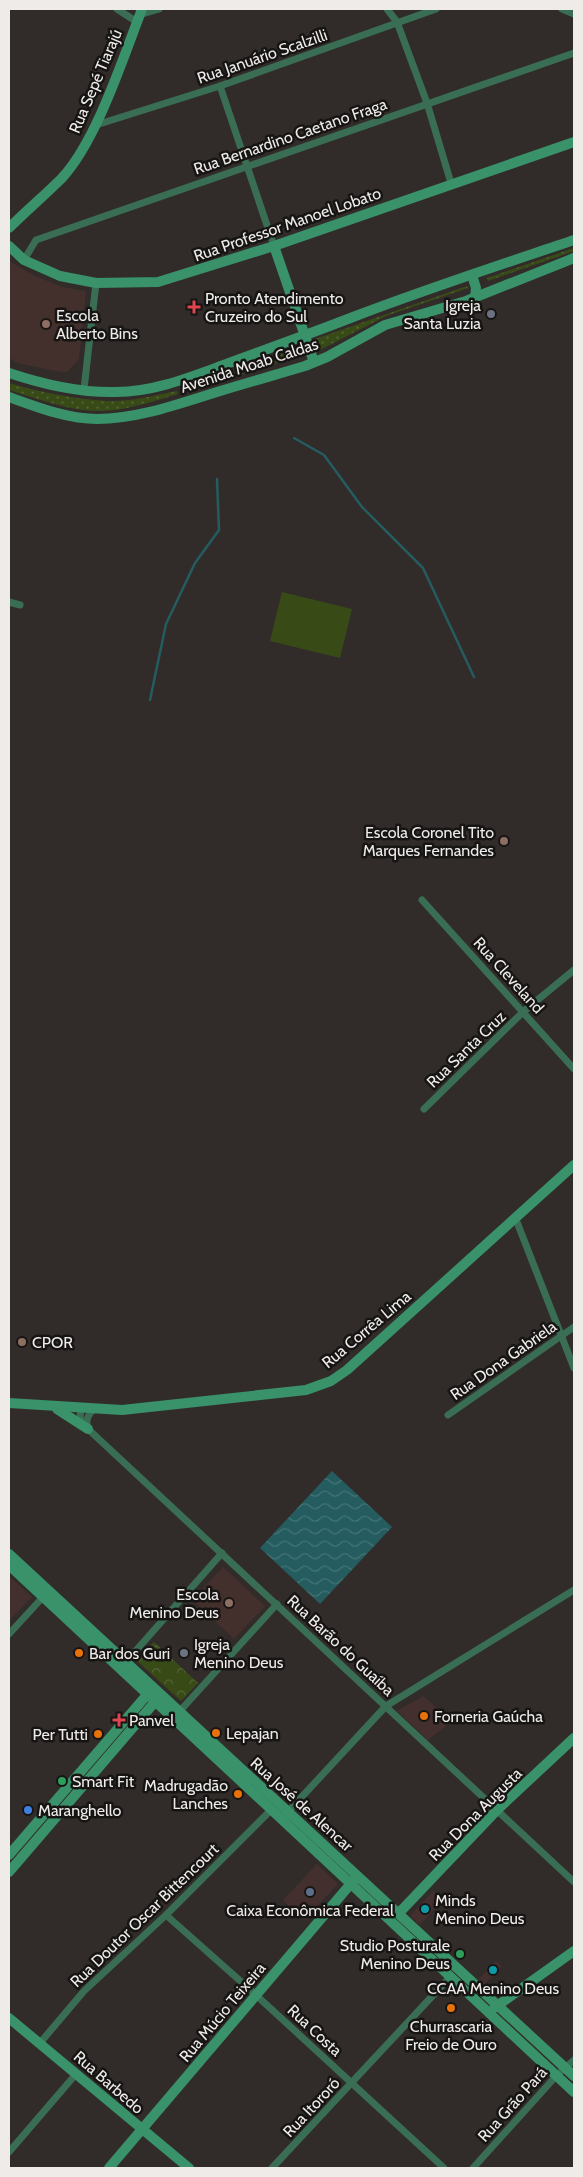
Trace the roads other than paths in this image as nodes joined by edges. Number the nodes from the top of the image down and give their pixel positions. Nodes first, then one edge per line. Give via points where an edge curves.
1 (117, 9) edge
2 (159, 9) edge
3 (388, 9) edge
4 (436, 9) edge
5 (562, 9) edge
6 (574, 14) edge
7 (139, 15) edge
8 (397, 22) junction
9 (574, 53) edge
10 (220, 86) junction
11 (427, 103) junction
12 (96, 125) junction
13 (574, 142) edge
14 (247, 165) junction
15 (452, 183) junction
16 (9, 228) edge
17 (574, 240) edge
18 (9, 246) edge
19 (274, 246) junction
20 (574, 258) edge
21 (24, 260) junction
22 (472, 275) junction
23 (96, 283) junction
24 (475, 297) junction
25 (304, 336) junction
26 (314, 362) junction
27 (9, 374) edge
28 (84, 389) junction
29 (9, 397) edge
30 (9, 602) edge
31 (20, 605) dead end
32 (422, 900) dead end
33 (574, 970) edge
34 (524, 1012) junction
35 (574, 1069) edge
36 (424, 1109) dead end
37 (574, 1165) edge
38 (515, 1217) junction
39 (574, 1327) edge
40 (562, 1336) junction
41 (574, 1368) edge
42 (9, 1403) edge
43 (47, 1406) junction
44 (81, 1408) junction
45 (95, 1408) junction
46 (448, 1415) dead end
47 (88, 1429) junction
48 (222, 1553) junction
49 (9, 1554) edge
50 (9, 1565) edge
51 (38, 1581) junction
52 (574, 1590) edge
53 (43, 1597) junction
54 (62, 1603) junction
55 (277, 1604) junction
56 (9, 1634) edge
57 (106, 1656) junction
58 (125, 1663) junction
59 (154, 1694) junction
60 (386, 1706) junction
61 (179, 1712) junction
62 (574, 1738) edge
63 (498, 1809) junction
64 (271, 1810) junction
65 (284, 1815) junction
66 (9, 1855) edge
67 (9, 1872) edge
68 (354, 1879) junction
69 (574, 1882) edge
70 (399, 1913) junction
71 (166, 1915) junction
72 (574, 1951) edge
73 (451, 1976) junction
74 (256, 1995) junction
75 (498, 2005) junction
76 (489, 2012) junction
77 (10, 2020) edge
78 (40, 2043) junction
79 (574, 2060) edge
80 (561, 2071) junction
81 (76, 2074) junction
82 (574, 2076) edge
83 (352, 2083) junction
84 (574, 2092) edge
85 (142, 2131) junction
86 (9, 2152) edge
87 (109, 2168) edge
88 (189, 2168) edge
89 (272, 2168) edge
90 (444, 2168) edge
91 (473, 2168) edge

1 - 7 street
2 - 7 street
3 - 8 street
4 - 8 street, Rua Januário Scalzilli
5 - 6 street
7 - 12 main road, Rua Sepé Tiarajú
8 - 10 street, Rua Januário Scalzilli
8 - 11 street
9 - 11 street, Rua Bernardino Caetano Fraga
10 - 12 street, Rua Januário Scalzilli
10 - 14 street
11 - 14 street, Rua Bernardino Caetano Fraga
11 - 15 street
12 - 16 main road, Rua Sepé Tiarajú via 62,178
13 - 15 main road, Rua Professor Manoel Lobato
14 - 19 street
14 - 21 street, Rua Bernardino Caetano Fraga via 36,240
15 - 19 main road, Rua Professor Manoel Lobato
17 - 22 main road, Avenida Moab Caldas
18 - 21 main road, Rua Professor Manoel Lobato
19 - 23 main road, Rua Professor Manoel Lobato via 158,282
19 - 25 main road
20 - 24 main road, Avenida Moab Caldas
21 - 23 main road, Rua Professor Manoel Lobato via 60,276
22 - 24 main road
22 - 25 main road, Avenida Moab Caldas
23 - 28 street
24 - 26 main road, Avenida Moab Caldas via 385,325
25 - 26 main road
25 - 28 main road, Avenida Moab Caldas via 184,380 150,389 116,392
26 - 29 main road, Avenida Moab Caldas via 163,409 120,418 77,417
27 - 28 main road, Avenida Moab Caldas
30 - 31 street
32 - 34 street, Rua Cleveland
33 - 34 street, Rua Santa Cruz
34 - 35 street, Rua Cleveland
34 - 36 street, Rua Santa Cruz
37 - 38 main road, Rua Corrêa Lima
38 - 40 street
38 - 45 main road, Rua Corrêa Lima via 347,1370 331,1380 306,1390 122,1410
39 - 40 street, Rua Dona Gabriela
40 - 41 street
40 - 46 street, Rua Dona Gabriela
42 - 43 main road, Rua Corrêa Lima
43 - 44 main road, Rua Corrêa Lima
43 - 47 main road via 62,1410
44 - 45 main road, Rua Corrêa Lima
44 - 47 street, Rua Barão do Guaíba via 80,1418
45 - 47 street via 86,1422
47 - 48 street, Rua Barão do Guaíba
48 - 55 street, Rua Barão do Guaíba
48 - 58 street
49 - 51 main road, Rua José de Alencar
50 - 53 main road
51 - 53 main road
51 - 54 main road, Rua José de Alencar
52 - 60 street
53 - 54 main road
53 - 56 street
53 - 57 main road
54 - 58 main road, Rua José de Alencar
55 - 60 street, Rua Barão do Guaíba
55 - 61 street
57 - 58 street
57 - 59 main road
58 - 59 main road, Rua José de Alencar
59 - 61 main road, Rua José de Alencar
59 - 64 main road, Rua José de Alencar
59 - 66 main road
59 - 67 main road
60 - 63 street, Rua Barão do Guaíba
60 - 65 street
61 - 65 main road, Rua José de Alencar
62 - 63 main road, Rua Dona Augusta
63 - 69 street, Rua Barão do Guaíba
63 - 70 main road, Rua Dona Augusta
64 - 65 main road, Rua José de Alencar
64 - 71 street, Rua Doutor Oscar Bittencourt
65 - 68 main road, Rua José de Alencar
68 - 70 main road, Rua José de Alencar
68 - 73 main road, Rua José de Alencar
68 - 74 main road, Rua Múcio Teixeira
70 - 75 main road, Rua José de Alencar
71 - 74 street, Rua Costa
71 - 78 street, Rua Doutor Oscar Bittencourt via 84,1991
72 - 75 main road
73 - 76 main road, Rua José de Alencar
73 - 83 street, Rua Itororó
74 - 83 street, Rua Costa
74 - 85 main road, Rua Múcio Teixeira
75 - 76 main road
75 - 80 main road, Rua José de Alencar
76 - 80 main road, Rua José de Alencar
77 - 78 main road, Rua Barbedo
78 - 81 main road, Rua Barbedo
79 - 80 street, Rua Grão Pará
80 - 82 main road, Rua José de Alencar
80 - 84 main road, Rua José de Alencar
80 - 91 street, Rua Grão Pará
81 - 85 main road, Rua Barbedo
81 - 86 street
83 - 89 street, Rua Itororó
83 - 90 street, Rua Costa
85 - 87 main road, Rua Múcio Teixeira
85 - 88 main road, Rua Barbedo

